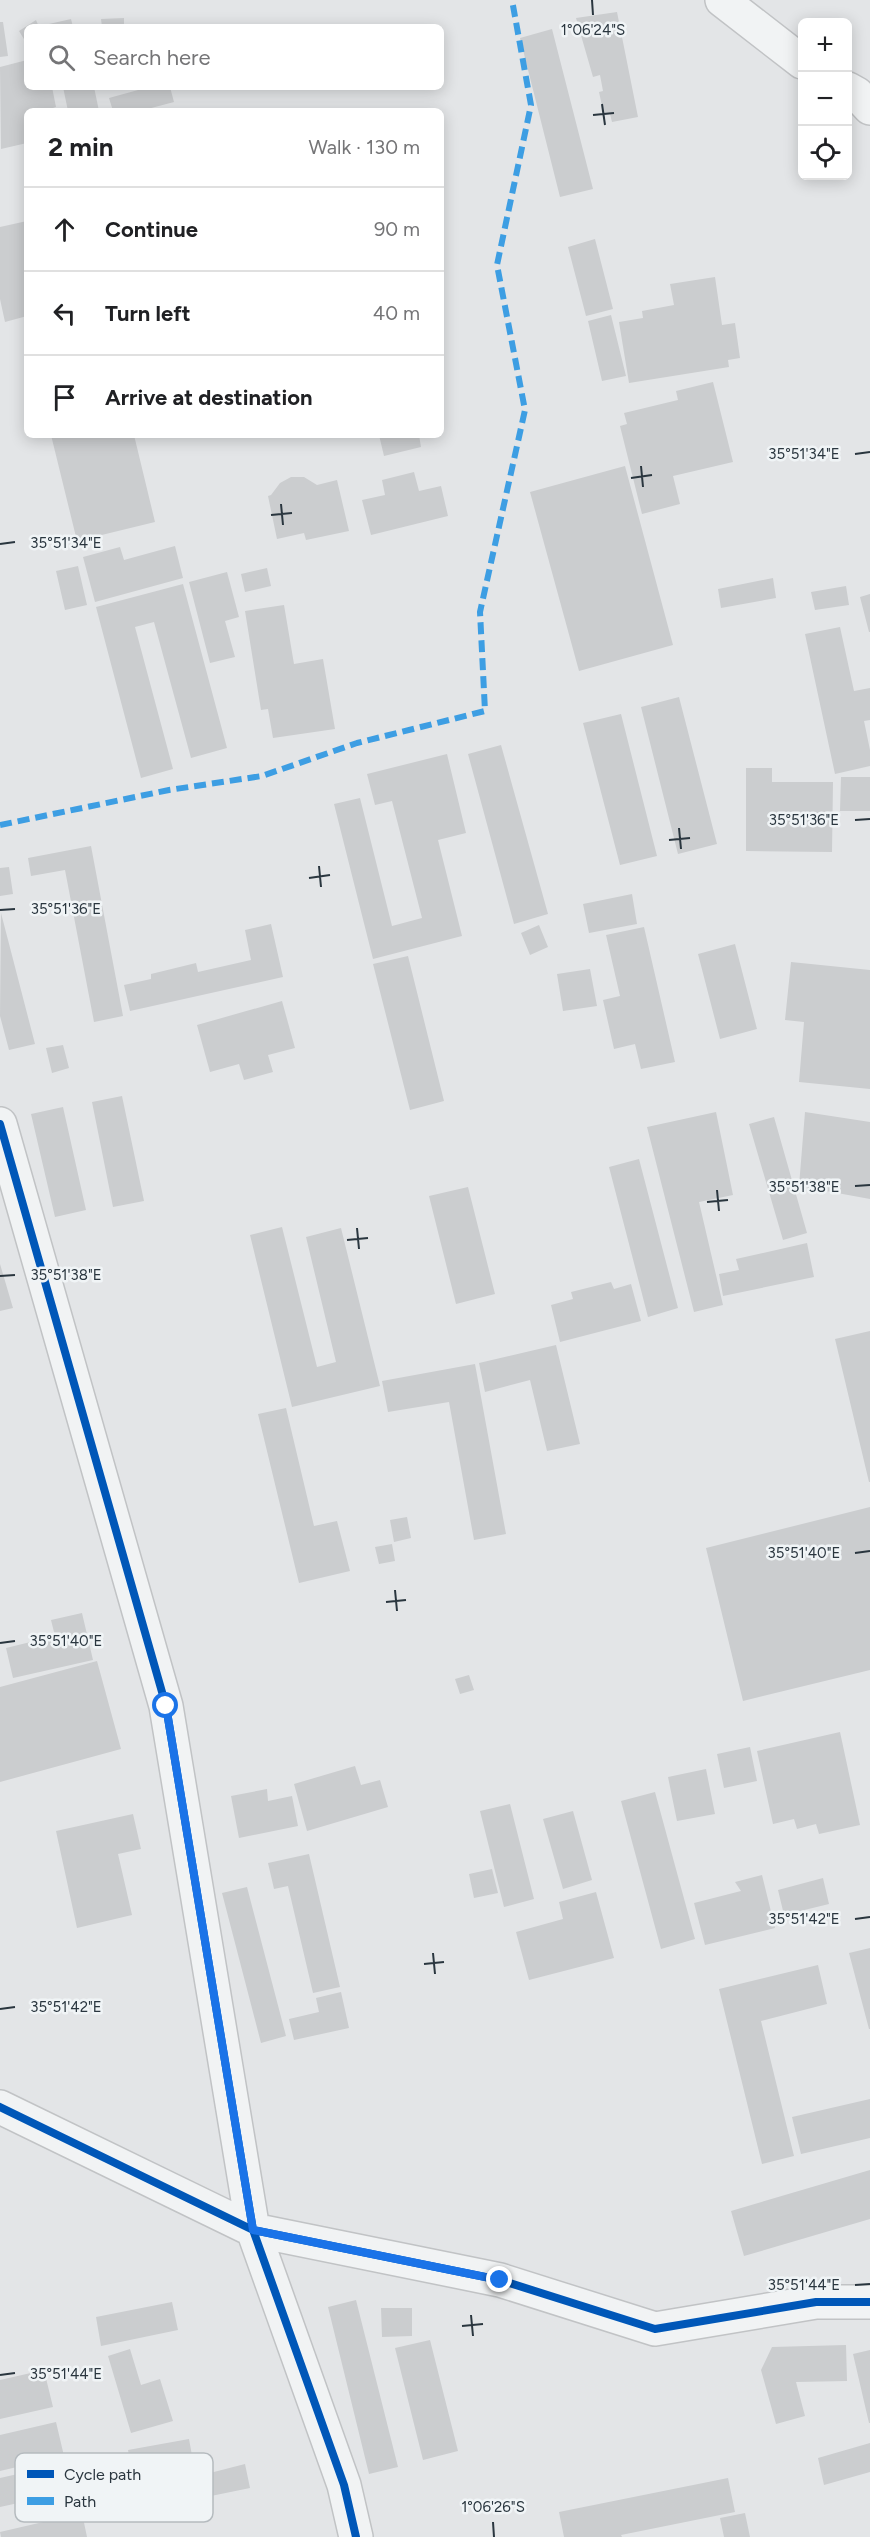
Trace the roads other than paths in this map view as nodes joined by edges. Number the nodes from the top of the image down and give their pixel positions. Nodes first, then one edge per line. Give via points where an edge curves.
1 (722, 0) edge
2 (798, 59) edge
3 (852, 91) edge
4 (870, 108) edge
5 (0, 1124) edge
6 (0, 2108) edge
7 (253, 2230) junction
8 (870, 2302) edge
9 (356, 2537) edge

1 - 2 street
3 - 4 street
5 - 7 street via 166,1706
6 - 7 street
7 - 8 street via 500,2280 655,2329 816,2302
7 - 9 street via 344,2485

